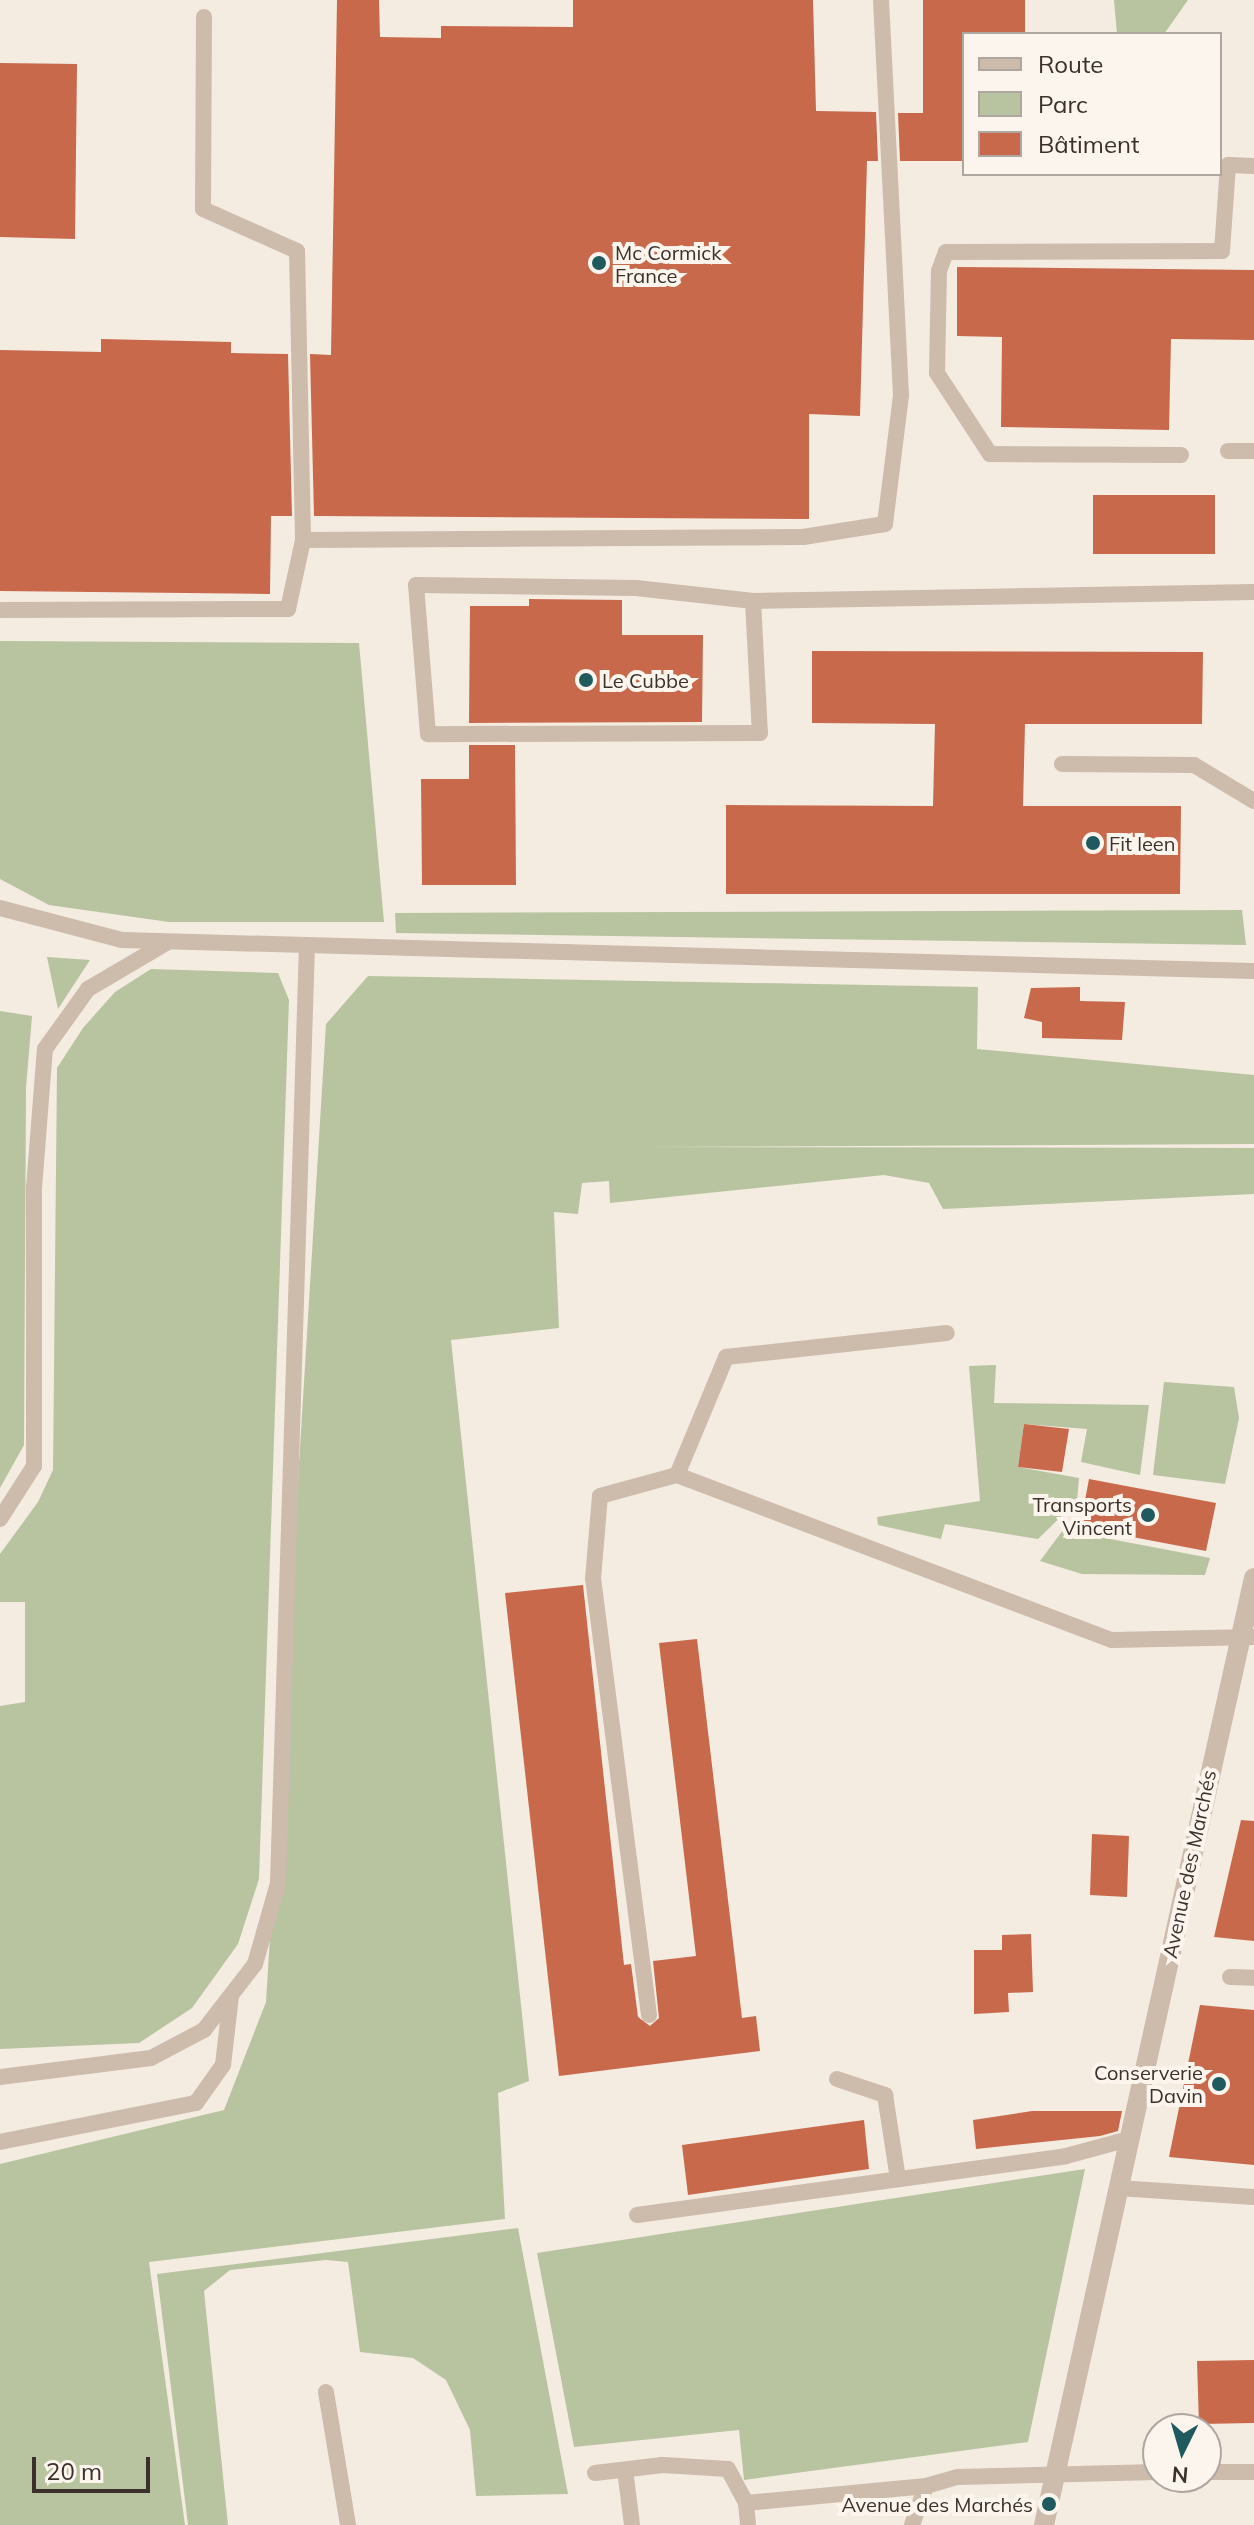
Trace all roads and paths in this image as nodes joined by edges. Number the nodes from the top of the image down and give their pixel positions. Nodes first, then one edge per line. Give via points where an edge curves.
1 (881, 0) edge
2 (204, 17) dead end
3 (1254, 166) edge
4 (1228, 451) dead end
5 (1254, 451) edge
6 (1181, 455) dead end
7 (303, 540) junction
8 (1254, 592) edge
9 (753, 601) junction
10 (0, 610) edge
11 (1062, 764) dead end
12 (1254, 801) edge
13 (0, 908) edge
14 (167, 942) junction
15 (307, 947) junction
16 (1254, 971) edge
17 (947, 1333) dead end
18 (677, 1475) junction
19 (1, 1516) edge
20 (1254, 1578) edge
21 (1246, 1637) edge
22 (1230, 1977) dead end
23 (1254, 1978) edge
24 (232, 1995) junction
25 (649, 2015) dead end
26 (0, 2077) edge
27 (837, 2079) dead end
28 (1129, 2139) junction
29 (0, 2142) edge
30 (898, 2179) junction
31 (1118, 2188) junction
32 (1254, 2197) edge
33 (637, 2215) dead end
34 (326, 2392) dead end
35 (625, 2470) junction
36 (1056, 2472) junction
37 (1142, 2472) edge
38 (1222, 2472) edge
39 (1254, 2472) edge
40 (595, 2473) dead end
41 (926, 2486) junction
42 (746, 2503) junction
43 (348, 2525) edge
44 (632, 2525) edge
45 (748, 2525) edge
46 (912, 2525) edge
47 (1044, 2525) edge

1 - 7 lane via 901,395 885,524 803,537
2 - 7 lane via 203,209 297,251
3 - 6 lane via 1228,165 1222,251 946,252 939,271 937,373 990,454
4 - 5 lane
7 - 10 lane via 288,609
8 - 9 lane
9 - 9 lane via 760,733 428,734 416,585 636,588
11 - 12 lane via 1194,765
13 - 14 lane via 122,940
14 - 15 lane
14 - 19 lane via 88,989 45,1049 34,1188 34,1466
15 - 16 lane
15 - 24 lane via 278,1883 255,1964
17 - 18 lane via 726,1357
18 - 21 lane via 1112,1640
18 - 25 lane via 600,1496 593,1579
20 - 21 street, Avenue des Marchés
21 - 28 street, Avenue des Marchés
22 - 23 lane
24 - 26 lane via 204,2030 151,2058
24 - 29 lane via 223,2065 196,2103
27 - 30 lane via 885,2095
28 - 30 lane via 1066,2156
28 - 31 street, Avenue des Marchés
30 - 33 lane
31 - 32 lane
31 - 36 street, Avenue des Marchés
34 - 43 lane
35 - 40 lane
35 - 42 lane via 663,2465 728,2469
35 - 44 lane
36 - 37 lane
36 - 41 lane via 958,2477
36 - 47 street, Avenue des Marchés
38 - 39 lane
41 - 42 lane
41 - 46 lane
42 - 45 lane

